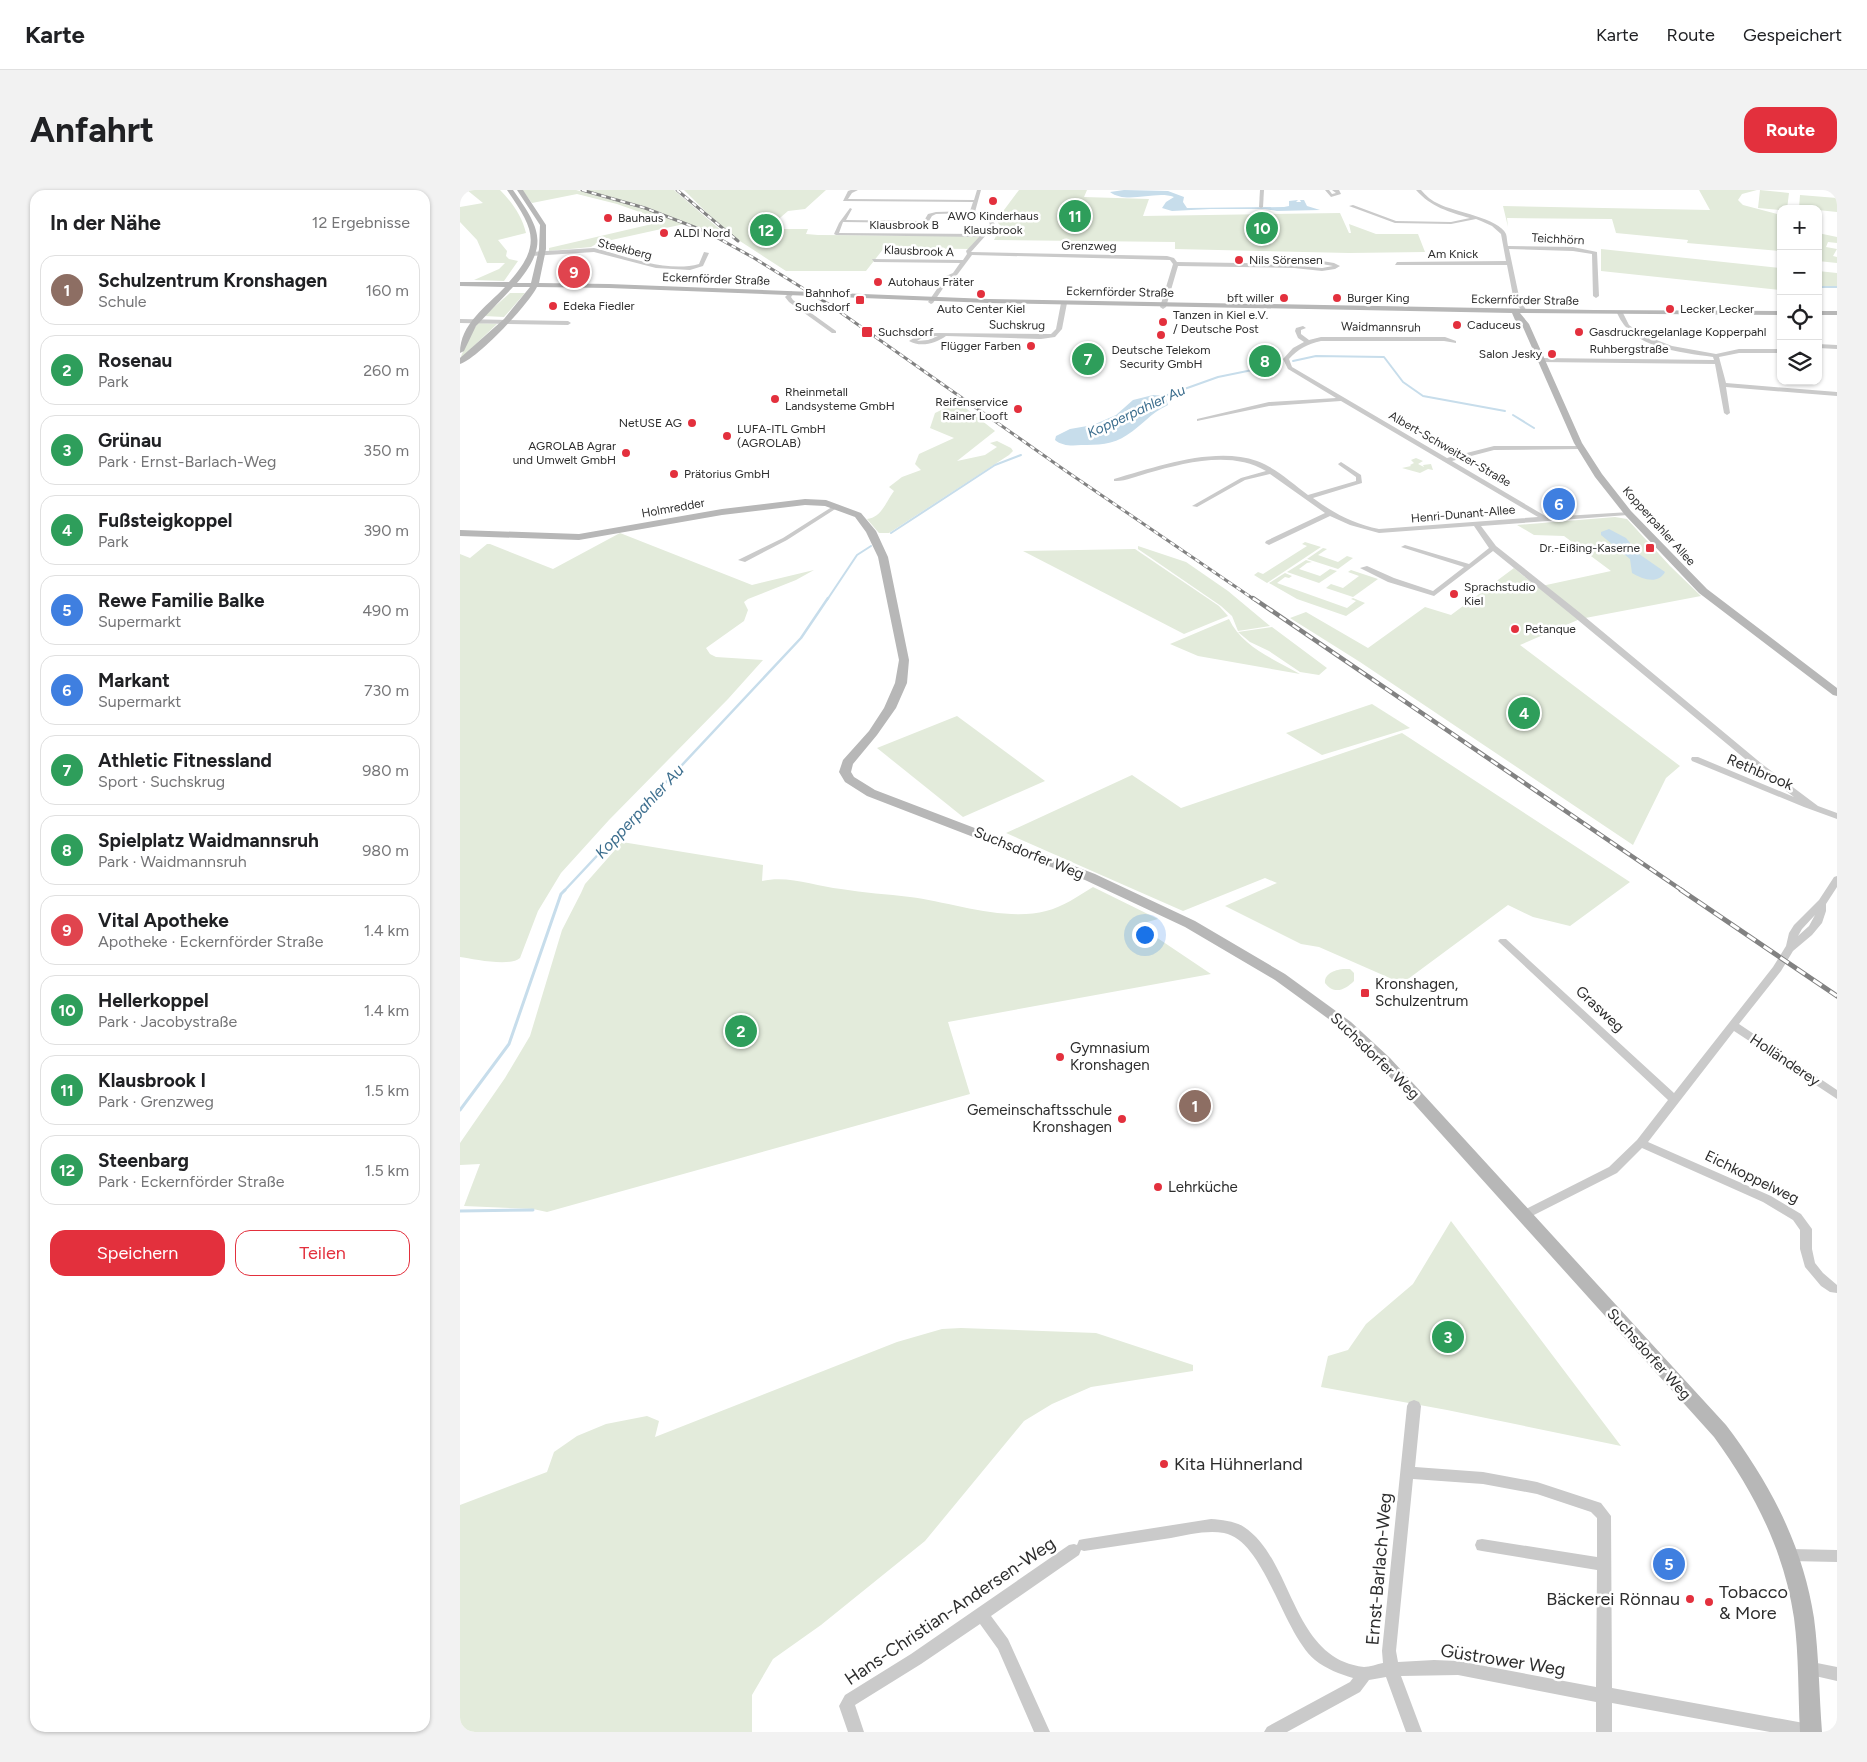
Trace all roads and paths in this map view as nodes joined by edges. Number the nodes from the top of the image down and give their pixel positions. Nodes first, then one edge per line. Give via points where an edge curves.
1 (510, 190) edge
2 (520, 190) edge
3 (856, 190) edge
4 (979, 190) edge
5 (1262, 190) edge
6 (1327, 190) edge
7 (1334, 190) edge
8 (1418, 190) edge
9 (975, 200) junction
10 (1351, 206) dead end
11 (1261, 207) dead end
12 (533, 208) junction
13 (850, 208) dead end
14 (524, 209) junction
15 (972, 212) junction
16 (1474, 218) junction
17 (841, 223) dead end
18 (984, 236) junction
19 (1506, 247) junction
20 (706, 253) dead end
21 (969, 253) junction
22 (531, 254) junction
23 (542, 254) junction
24 (874, 260) dead end
25 (964, 262) junction
26 (1509, 263) junction
27 (1176, 264) junction
28 (1397, 264) dead end
29 (1294, 266) junction
30 (460, 286) edge
31 (511, 286) junction
32 (533, 287) junction
33 (790, 294) junction
34 (1596, 296) dead end
35 (932, 300) junction
36 (1064, 304) junction
37 (1164, 306) junction
38 (1520, 312) junction
39 (1620, 314) junction
40 (1777, 314) edge
41 (1822, 314) edge
42 (1837, 314) edge
43 (460, 321) edge
44 (476, 321) junction
45 (503, 322) junction
46 (568, 324) dead end
47 (1302, 328) dead end
48 (834, 332) dead end
49 (944, 335) dead end
50 (1308, 342) junction
51 (1454, 342) dead end
52 (1822, 346) edge
53 (1837, 347) edge
54 (460, 351) edge
55 (1777, 351) edge
56 (1717, 359) junction
57 (1540, 360) junction
58 (460, 362) edge
59 (1290, 368) joint
60 (1723, 385) junction
61 (1837, 394) edge
62 (1342, 399) junction
63 (1727, 413) dead end
64 (1199, 420) dead end
65 (1579, 445) junction
66 (1448, 460) junction
67 (1341, 464) dead end
68 (1271, 472) junction
69 (1116, 480) dead end
70 (1308, 497) junction
71 (837, 506) junction
72 (1195, 506) dead end
73 (1331, 513) junction
74 (1628, 514) junction
75 (1546, 519) junction
76 (1477, 525) junction
77 (460, 533) edge
78 (876, 539) joint
79 (1270, 543) dead end
80 (1406, 547) dead end
81 (1493, 548) junction
82 (742, 560) dead end
83 (1469, 566) junction
84 (1364, 568) dead end
85 (1837, 693) edge
86 (1696, 759) dead end
87 (1815, 808) junction
88 (1837, 816) edge
89 (1837, 879) edge
90 (1504, 941) dead end
91 (1733, 1025) junction
92 (1837, 1095) edge
93 (1675, 1100) junction
94 (1641, 1143) junction
95 (1524, 1215) junction
96 (1834, 1289) dead end
97 (1414, 1406) dead end
98 (1407, 1472) junction
99 (1482, 1545) dead end
100 (1078, 1548) joint
101 (1790, 1555) junction
102 (1837, 1556) edge
103 (1605, 1565) junction
104 (982, 1615) junction
105 (1807, 1668) junction
106 (1391, 1669) junction
107 (1365, 1674) junction
108 (1837, 1674) edge
109 (1605, 1695) junction
110 (856, 1732) edge
111 (1042, 1732) edge
112 (1272, 1732) edge
113 (1414, 1732) edge
114 (1604, 1732) edge
115 (1810, 1732) edge

1 - 14 street
2 - 12 street
3 - 9 street via 850,192 845,200
4 - 9 street
5 - 11 street
6 - 7 street via 1331,196 1339,194
8 - 16 street via 1434,204
9 - 15 street
10 - 16 street via 1403,223 1451,223
12 - 14 main road
12 - 23 street via 543,228
13 - 15 street via 843,221 921,222 936,213
14 - 22 street via 534,230
15 - 18 street via 974,216 993,223
16 - 19 street via 1497,227 1503,233
17 - 18 street, Klausbrook B via 836,234
18 - 21 street
19 - 26 street
19 - 34 street, Teichhörn via 1596,253
20 - 23 street, Steekberg via 702,265 690,268 648,265 594,250
21 - 25 street
21 - 27 street, Grenzweg via 1167,258
22 - 23 street, Steekberg
22 - 31 street
23 - 32 street
24 - 25 street, Klausbrook A
25 - 35 street via 955,274 948,277
26 - 28 street, Am Knick
26 - 38 street via 1515,304
27 - 29 street, Grenzweg
27 - 37 street
29 - 29 street via 1311,269 1337,267 1331,264
30 - 31 street, Eckernförder Straße
31 - 32 street, Eckernförder Straße
31 - 44 street
32 - 33 street, Eckernförder Straße
32 - 45 street
33 - 35 street, Eckernförder Straße
33 - 48 street via 791,301
35 - 36 street, Eckernförder Straße
36 - 37 street, Eckernförder Straße
36 - 49 street, Suchskrug via 1059,329 1054,336
37 - 38 street, Eckernförder Straße
38 - 39 street, Eckernförder Straße
38 - 57 street, Kopperpahler Allee
39 - 40 street, Eckernförder Straße
39 - 56 street via 1629,329 1648,338
41 - 42 street
43 - 44 street
44 - 45 street
44 - 54 street
45 - 46 street
45 - 58 street
47 - 50 street via 1297,332
50 - 51 street, Waidmannsruh via 1335,338 1445,339
50 - 59 street, Waidmannsruh via 1288,355 1286,360
52 - 53 street
55 - 56 street via 1739,351
56 - 57 street, Ruhbergstraße
56 - 60 street
57 - 65 street, Kopperpahler Allee
59 - 62 street, Albert-Schweitzer-Straße
60 - 61 street
60 - 63 street
62 - 64 street via 1269,404
62 - 66 street, Albert-Schweitzer-Straße
65 - 66 street via 1494,448
65 - 74 street, Kopperpahler Allee
66 - 75 street, Albert-Schweitzer-Straße
67 - 70 street via 1359,476 1360,482
68 - 69 street, Henri-Dunant-Allee via 1251,461 1210,459
68 - 70 street, Henri-Dunant-Allee
68 - 72 street via 1242,478
70 - 73 street, Henri-Dunant-Allee
71 - 77 street, Holmredder via 811,502 784,504 579,537
71 - 78 street, Holmredder via 858,515
71 - 82 street via 785,539
73 - 76 street, Henri-Dunant-Allee via 1356,527 1379,531
73 - 79 street
74 - 75 street, Henri-Dunant-Allee
74 - 85 street, Kopperpahler Allee via 1703,591
75 - 76 street, Henri-Dunant-Allee
76 - 81 street
78 - 95 street, Suchsdorfer Weg via 900,632 903,671 890,708 847,762 845,772 849,779 872,793 1090,877 1154,906 1280,977 1346,1025 1385,1062
80 - 83 street
81 - 83 street
81 - 87 street via 1759,766
83 - 84 street via 1434,594
86 - 87 street, Rethbrook
87 - 88 street
89 - 91 street via 1821,903 1818,922 1791,947
90 - 93 street, Grasweg
91 - 92 street, Holländerey
91 - 93 street
93 - 94 street
94 - 95 street via 1613,1170
94 - 96 street, Eichkoppelweg via 1767,1199 1798,1217 1806,1230 1804,1248 1808,1265
95 - 101 street, Suchsdorfer Weg via 1743,1460 1774,1514
97 - 98 street, Ernst-Barlach-Weg
98 - 103 street via 1483,1478 1536,1488 1596,1507 1604,1516
98 - 106 street, Ernst-Barlach-Weg via 1389,1651
99 - 103 street
100 - 104 street, Hans-Christian-Andersen-Weg
100 - 107 street, Güstrower Weg via 1211,1525 1238,1531 1263,1556 1299,1629 1320,1655 1338,1666
101 - 102 street
101 - 105 street, Suchsdorfer Weg via 1802,1602
103 - 109 street
104 - 110 street, Hans-Christian-Andersen-Weg via 850,1700 847,1706
104 - 111 street via 1003,1644
105 - 108 street
105 - 115 street, Suchsdorfer Weg
106 - 107 street, Güstrower Weg
106 - 109 street, Güstrower Weg via 1458,1668
106 - 113 street, Ernst-Barlach-Weg
107 - 112 street via 1355,1687
109 - 114 street
109 - 115 street, Güstrower Weg

